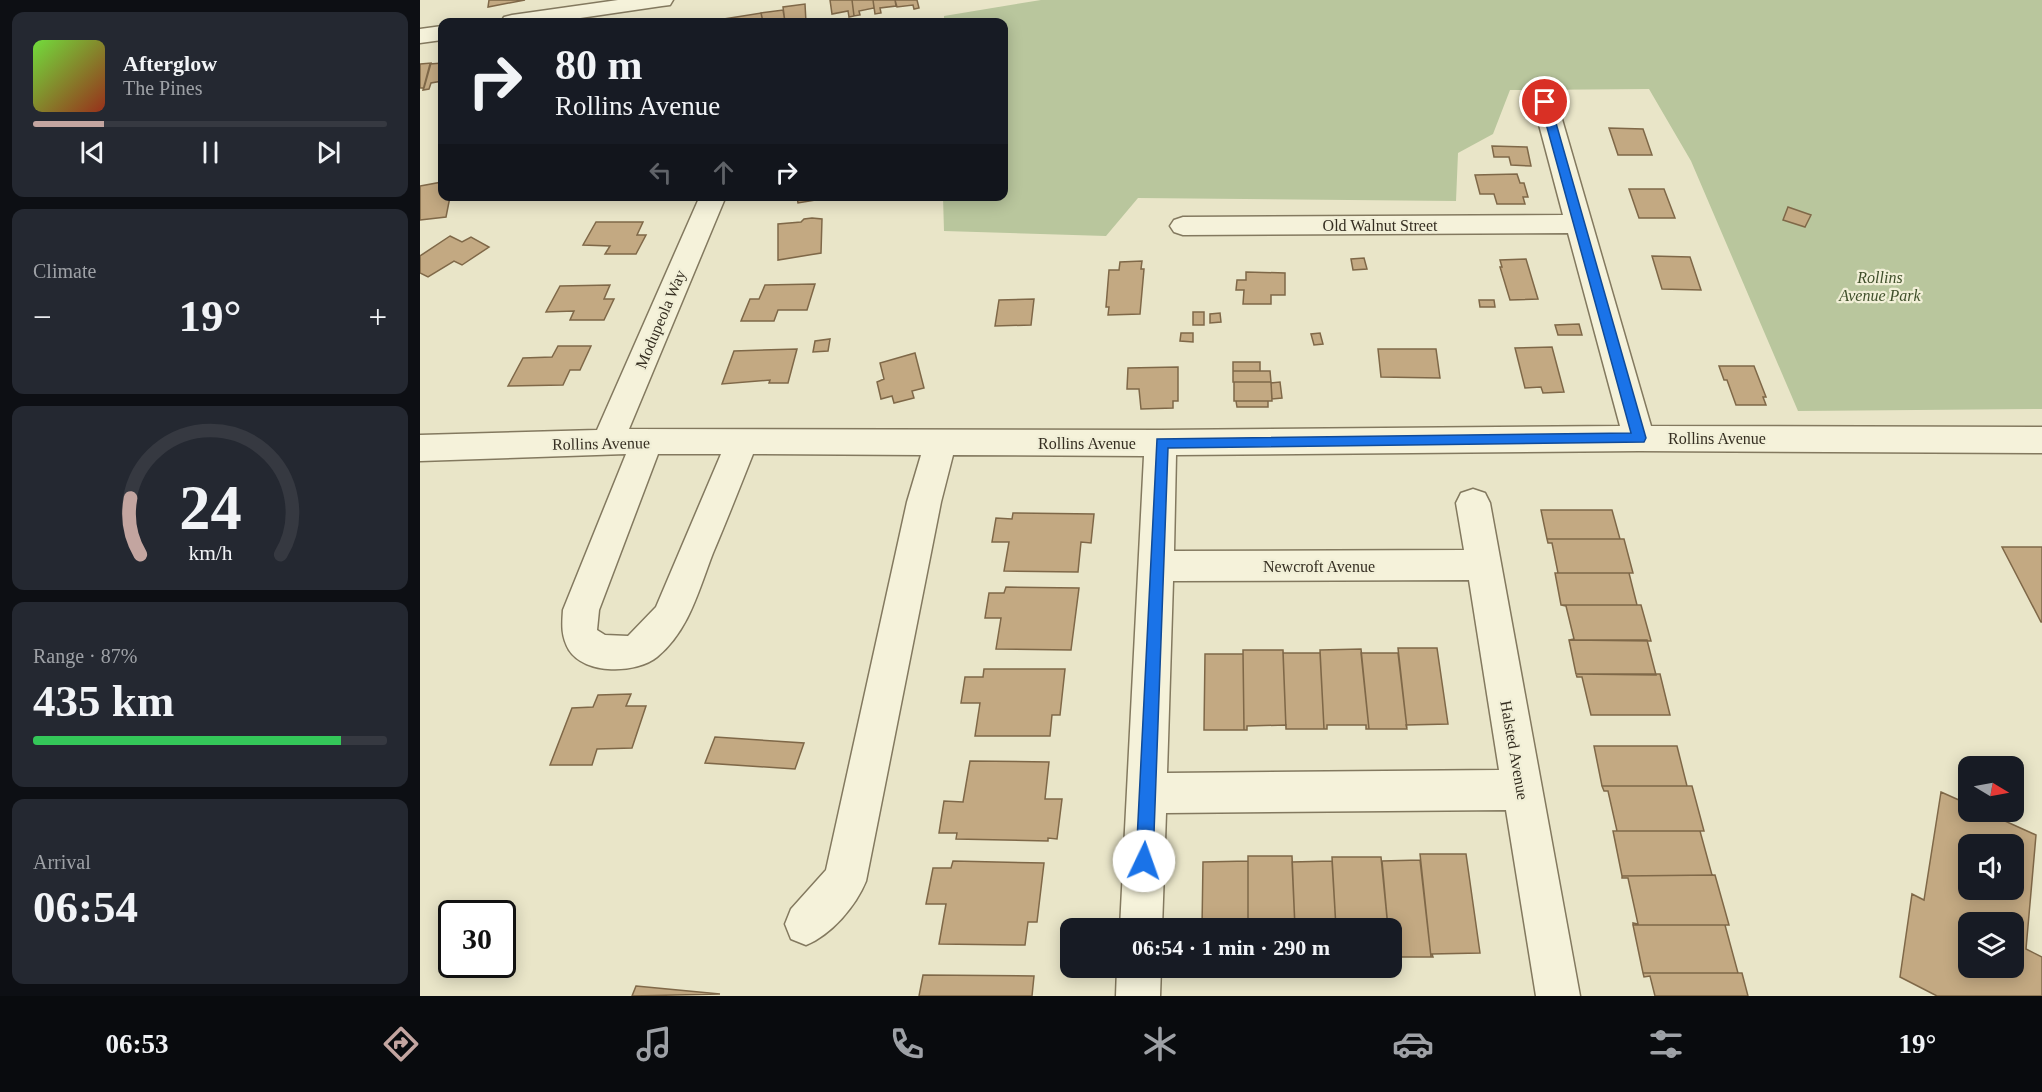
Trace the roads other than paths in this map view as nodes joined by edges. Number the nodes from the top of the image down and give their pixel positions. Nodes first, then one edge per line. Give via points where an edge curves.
1 (662, 0) edge
2 (576, 7) edge
3 (529, 18) edge
4 (438, 34) edge
5 (420, 36) edge
6 (1545, 102) dead end
7 (711, 201) edge
8 (1578, 224) junction
9 (1183, 226) dead end
10 (1639, 438) junction
11 (2042, 440) edge
12 (647, 441) junction
13 (742, 441) junction
14 (608, 442) junction
15 (941, 442) junction
16 (1161, 443) junction
17 (420, 448) edge
18 (1473, 503) dead end
19 (1483, 565) junction
20 (1155, 566) junction
21 (1522, 790) junction
22 (1148, 793) junction
23 (1142, 918) edge
24 (806, 924) dead end
25 (1139, 978) edge
26 (1138, 996) edge
27 (1558, 996) edge

1 - 2 street
2 - 3 street
4 - 5 street
6 - 8 street
7 - 14 street, Modupeola Way
8 - 9 street, Old Walnut Street
8 - 10 street
10 - 11 street, Rollins Avenue
10 - 16 street, Rollins Avenue
12 - 13 street, Rollins Avenue
12 - 13 street via 581,610 580,634 584,641 599,651 614,654 635,651 652,639 670,617
12 - 14 street, Rollins Avenue
13 - 15 street, Rollins Avenue
14 - 17 street, Rollins Avenue
15 - 16 street, Rollins Avenue
15 - 24 street via 924,502 846,881
16 - 20 street
18 - 19 street, Halsted Avenue
19 - 20 street, Newcroft Avenue
19 - 21 street, Halsted Avenue
20 - 22 street
21 - 22 street
21 - 27 street, Halsted Avenue
22 - 23 street
25 - 26 street

